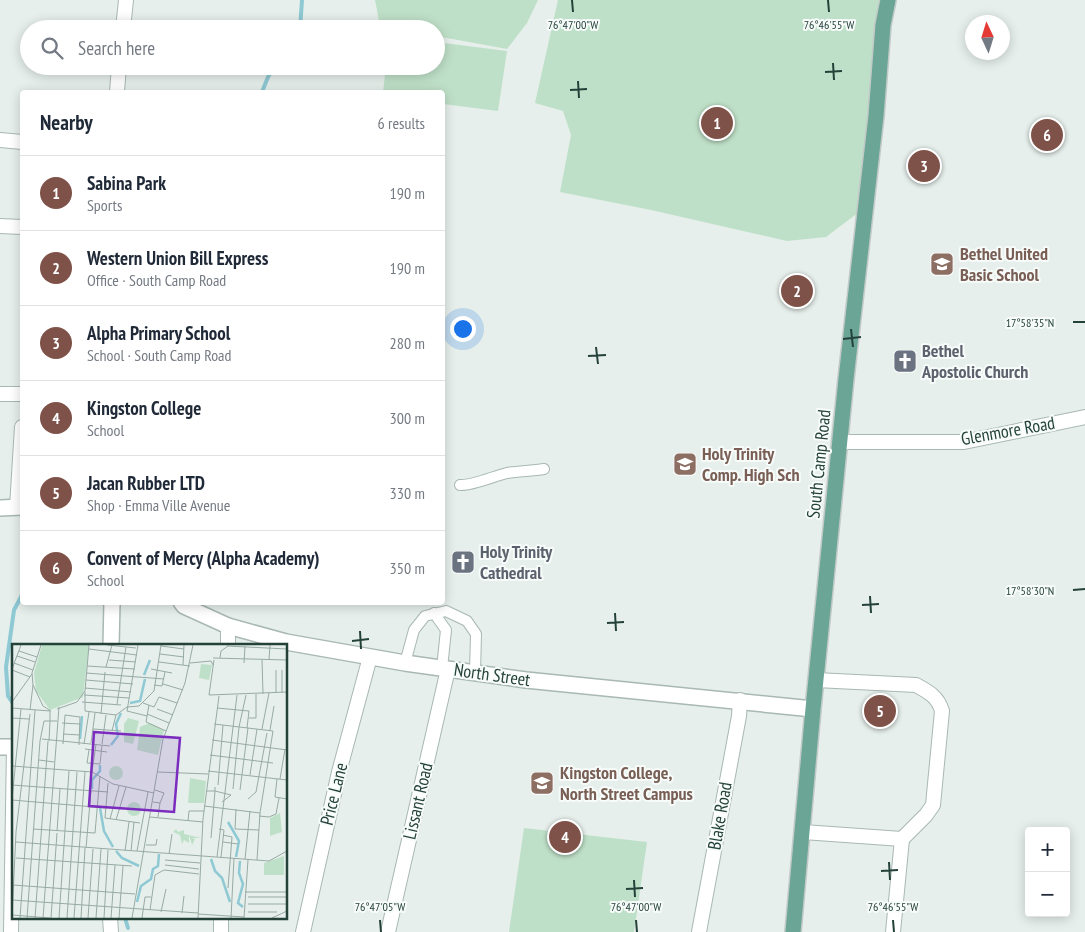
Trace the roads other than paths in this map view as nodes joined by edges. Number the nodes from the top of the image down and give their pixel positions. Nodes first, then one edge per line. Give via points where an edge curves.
1 (126, 0) edge
2 (888, 0) edge
3 (124, 20) edge
4 (118, 75) edge
5 (117, 90) edge
6 (0, 140) edge
7 (20, 142) edge
8 (0, 226) edge
9 (20, 227) edge
10 (0, 394) edge
11 (20, 394) edge
12 (1085, 417) edge
13 (840, 442) junction
14 (544, 469) dead end
15 (460, 485) dead end
16 (20, 507) edge
17 (0, 508) edge
18 (112, 605) edge
19 (182, 605) edge
20 (434, 613) junction
21 (459, 617) junction
22 (228, 626) junction
23 (446, 630) junction
24 (111, 644) edge
25 (228, 644) edge
26 (370, 657) junction
27 (405, 663) junction
28 (445, 669) junction
29 (475, 673) junction
30 (816, 680) junction
31 (740, 700) junction
32 (813, 709) junction
33 (803, 832) junction
34 (902, 839) junction
35 (302, 932) edge
36 (388, 932) edge
37 (699, 932) edge
38 (793, 932) edge
39 (893, 932) edge

1 - 3 street
2 - 13 main road, South Camp Road
4 - 5 street
6 - 7 street
8 - 9 street
10 - 11 street
12 - 13 street, Glenmore Road via 964,442
13 - 30 main road, South Camp Road
14 - 15 street
16 - 17 street
18 - 24 street
19 - 22 street, North Street
20 - 21 street via 446,611
20 - 23 street
20 - 27 street via 425,616 414,630
21 - 23 street
21 - 29 street via 476,634
22 - 25 street
22 - 26 street, North Street via 286,642
23 - 28 street
26 - 27 street, North Street
26 - 35 street, Price Lane
27 - 28 street, North Street
28 - 29 street, North Street
28 - 36 street, Lissant Road
29 - 31 street, North Street
30 - 32 main road, South Camp Road
30 - 34 street via 916,685 930,692 939,702 942,711 933,805
31 - 32 street, North Street
31 - 37 street, Blake Road
32 - 33 main road, South Camp Road
33 - 34 street
33 - 38 main road, South Camp Road
34 - 39 street

